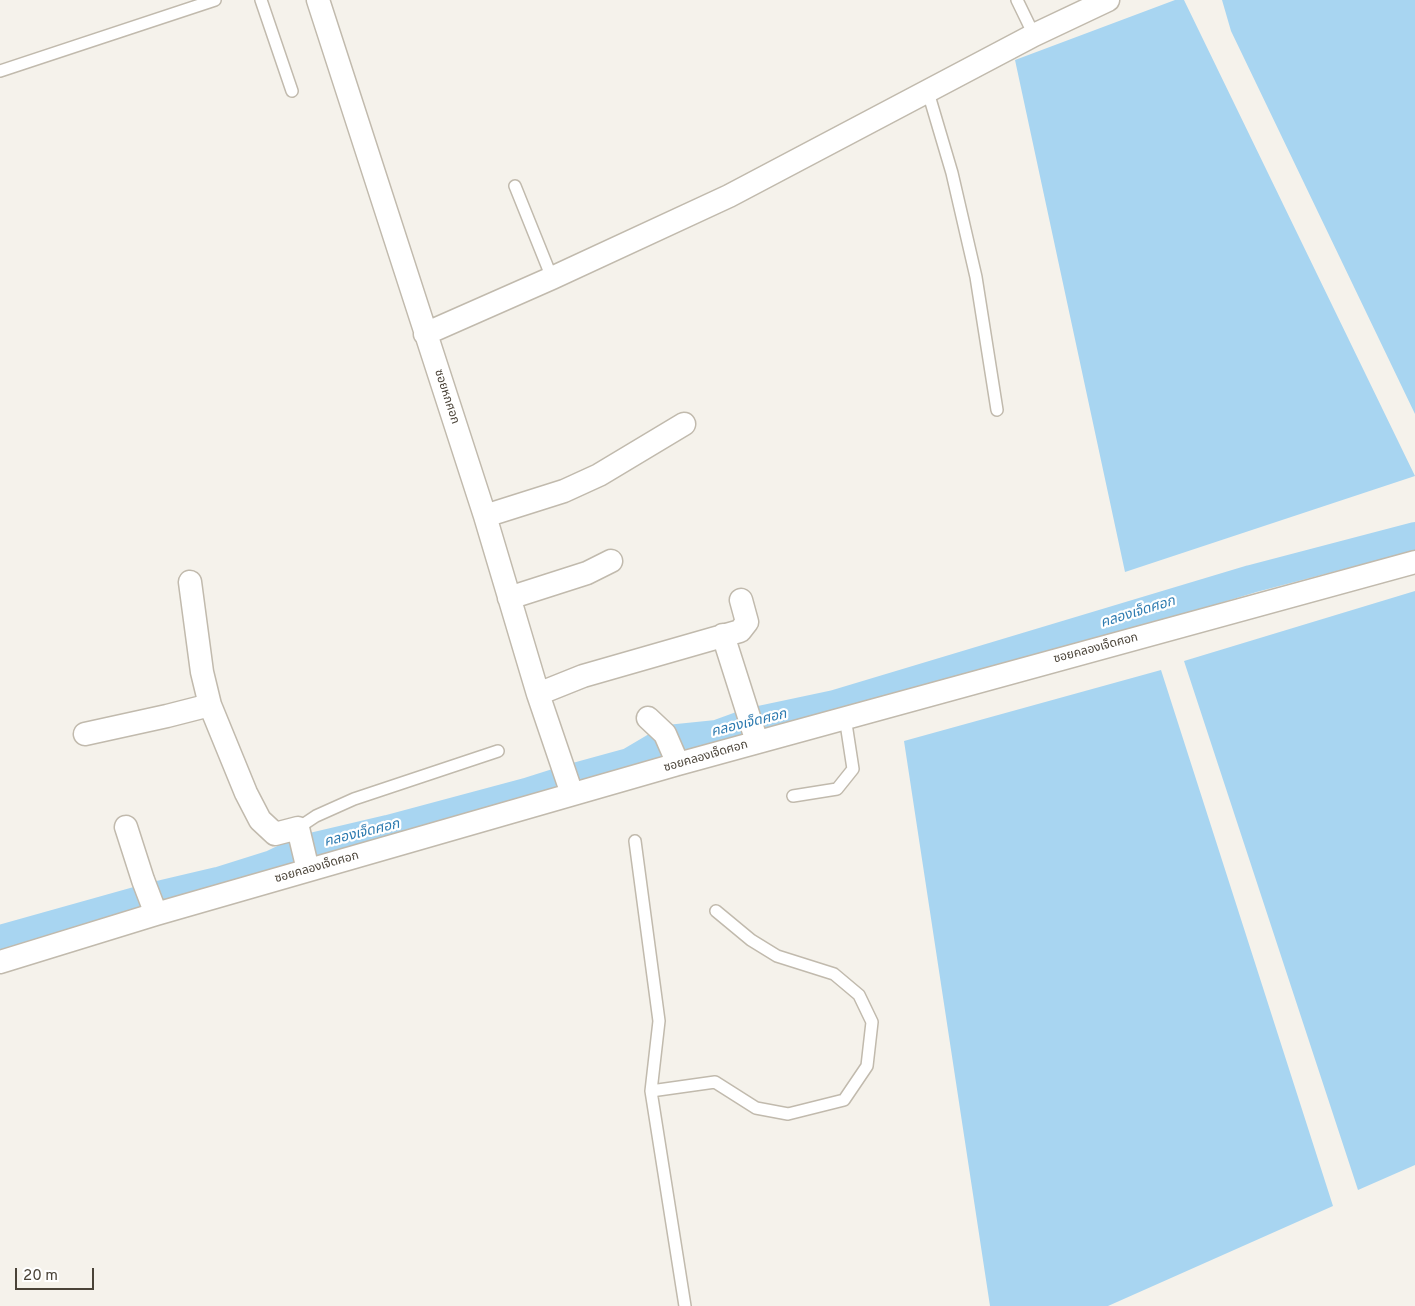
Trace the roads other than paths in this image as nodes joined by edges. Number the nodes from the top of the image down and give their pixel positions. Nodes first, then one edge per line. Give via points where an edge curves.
1 (215, 0) edge
2 (261, 0) edge
3 (318, 0) edge
4 (1016, 0) edge
5 (1108, 0) edge
6 (1034, 35) junction
7 (0, 70) edge
8 (292, 91) dead end
9 (928, 92) junction
10 (515, 186) dead end
11 (552, 278) junction
12 (425, 334) junction
13 (997, 410) dead end
14 (684, 424) dead end
15 (494, 513) junction
16 (611, 562) dead end
17 (1415, 562) edge
18 (190, 582) dead end
19 (518, 595) junction
20 (742, 600) dead end
21 (723, 635) junction
22 (548, 689) junction
23 (210, 705) junction
24 (845, 717) junction
25 (648, 718) dead end
26 (85, 734) dead end
27 (755, 736) junction
28 (672, 750) junction
29 (498, 751) dead end
30 (572, 794) junction
31 (793, 796) dead end
32 (126, 827) dead end
33 (299, 832) junction
34 (635, 842) dead end
35 (308, 866) junction
36 (716, 911) dead end
37 (156, 914) junction
38 (0, 962) edge
39 (651, 1091) junction
40 (685, 1306) edge

1 - 7 lane
2 - 8 lane
3 - 12 street, ซอยหกศอก
4 - 6 lane
5 - 6 street
6 - 9 street
9 - 11 street via 729,196
9 - 13 lane via 952,173 976,277
10 - 11 lane
11 - 12 street
12 - 15 street, ซอยหกศอก
14 - 15 street via 599,475 564,491
15 - 19 street, ซอยหกศอก
16 - 19 street
17 - 24 street, ซอยคลองเจ็ดศอก
18 - 23 street via 202,672
19 - 22 street, ซอยหกศอก
20 - 21 street via 746,622 740,631
21 - 22 street
21 - 27 street
22 - 30 street, ซอยหกศอก
23 - 26 street
23 - 33 street via 260,820 275,834
24 - 27 street, ซอยคลองเจ็ดศอก
24 - 31 lane via 853,769 837,789
25 - 28 street
27 - 28 street, ซอยคลองเจ็ดศอก
28 - 30 street, ซอยคลองเจ็ดศอก
29 - 33 lane via 354,799 316,816
30 - 35 street, ซอยคลองเจ็ดศอก
32 - 37 street
33 - 35 street
34 - 39 lane via 659,1021
35 - 37 street, ซอยคลองเจ็ดศอก
36 - 39 lane via 751,940 777,956 834,974 859,995 872,1022 867,1066 844,1100 788,1114 756,1108 715,1082
37 - 38 street, ซอยคลองเจ็ดศอก
39 - 40 lane

